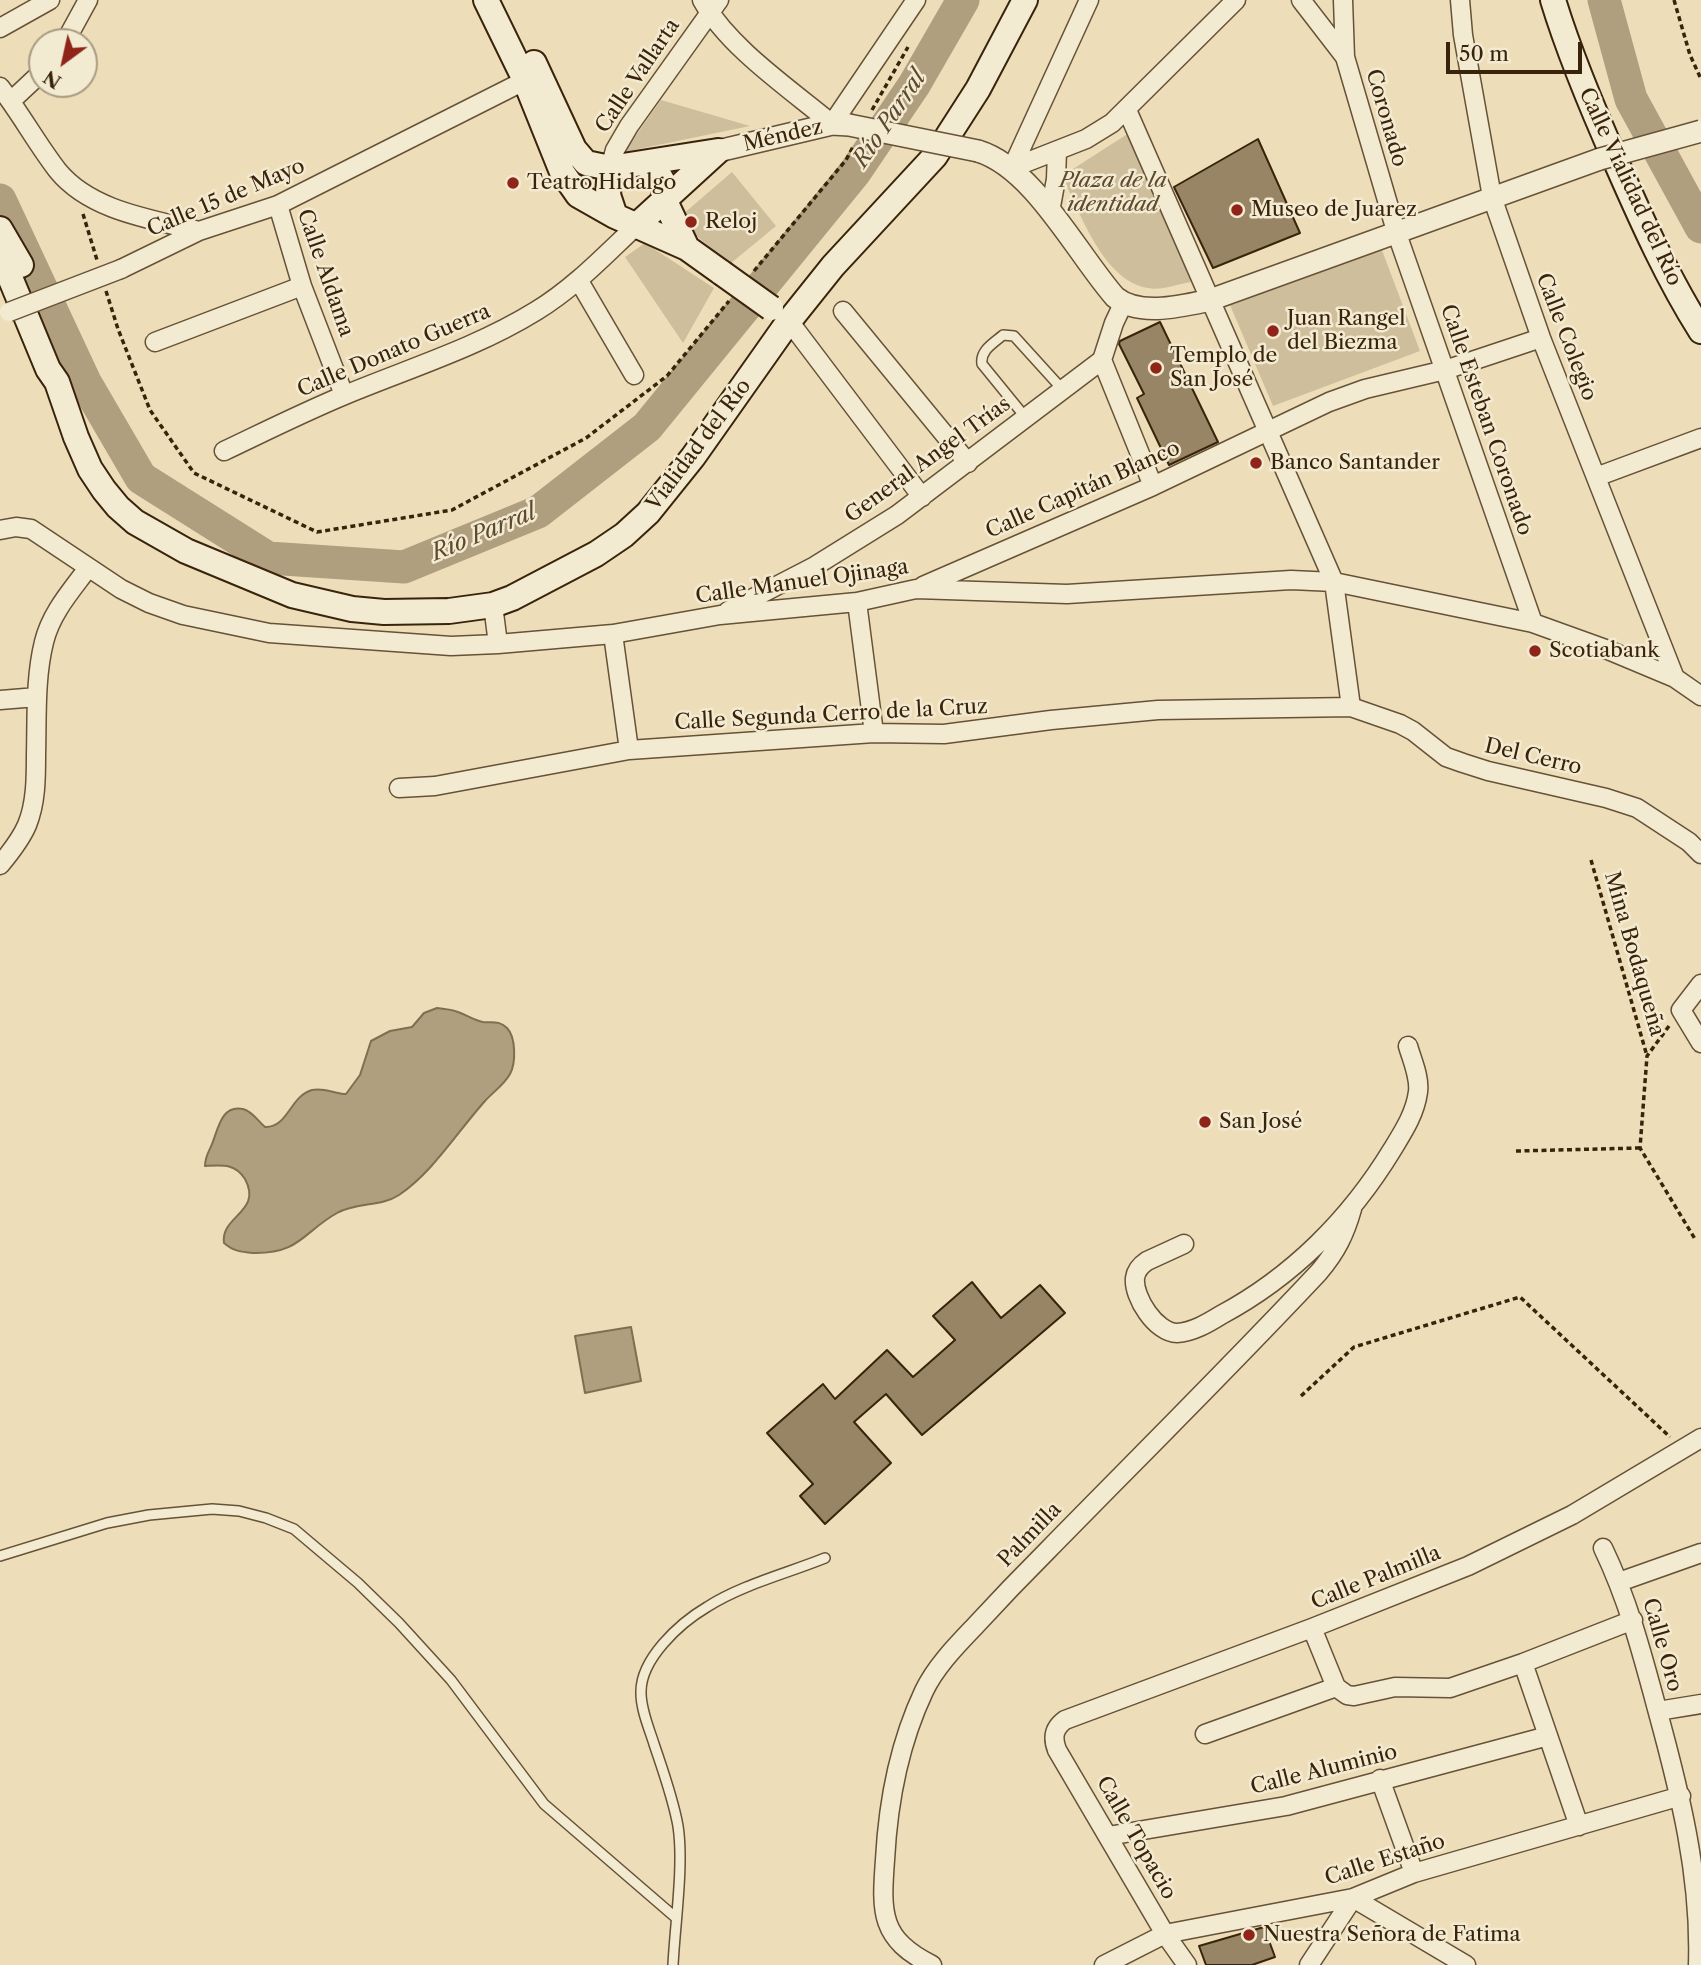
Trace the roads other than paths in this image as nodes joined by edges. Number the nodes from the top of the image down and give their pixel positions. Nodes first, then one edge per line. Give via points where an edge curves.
1 (50, 0) edge
2 (88, 0) edge
3 (486, 0) edge
4 (504, 0) edge
5 (916, 0) edge
6 (1026, 0) edge
7 (1089, 0) edge
8 (1236, 0) edge
9 (1301, 0) edge
10 (1343, 0) edge
11 (1460, 0) edge
12 (1553, 0) edge
13 (710, 4) edge
14 (0, 28) edge
15 (73, 28) edge
16 (1345, 57) junction
17 (532, 77) junction
18 (28, 81) edge
19 (6, 94) edge
20 (1127, 110) junction
21 (840, 125) junction
22 (1701, 131) edge
23 (1057, 150) junction
24 (718, 151) junction
25 (643, 163) junction
26 (610, 168) junction
27 (1012, 168) junction
28 (1492, 197) junction
29 (665, 201) junction
30 (278, 205) junction
31 (1050, 212) junction
32 (626, 220) junction
33 (0, 229) edge
34 (199, 231) junction
35 (1396, 231) junction
36 (687, 248) junction
37 (0, 253) edge
38 (579, 281) junction
39 (302, 285) junction
40 (1210, 300) junction
41 (1123, 304) junction
42 (844, 311) dead end
43 (4, 314) edge
44 (780, 315) junction
45 (1701, 331) edge
46 (1541, 338) junction
47 (155, 342) dead end
48 (1102, 360) junction
49 (1445, 370) junction
50 (634, 375) dead end
51 (57, 382) junction
52 (1063, 390) junction
53 (344, 395) junction
54 (1026, 418) junction
55 (1268, 431) junction
56 (1701, 438) edge
57 (223, 451) dead end
58 (968, 463) junction
59 (1596, 477) junction
60 (1153, 486) junction
61 (922, 497) junction
62 (0, 530) edge
63 (88, 568) junction
64 (1334, 582) junction
65 (916, 589) junction
66 (857, 602) junction
67 (493, 605) junction
68 (720, 615) junction
69 (1533, 623) junction
70 (613, 634) junction
71 (498, 644) junction
72 (1675, 678) junction
73 (1701, 696) edge
74 (37, 697) junction
75 (0, 700) edge
76 (1351, 707) junction
77 (874, 733) junction
78 (629, 750) junction
79 (399, 788) dead end
80 (1701, 854) edge
81 (0, 865) edge
82 (1701, 985) edge
83 (1701, 1043) edge
84 (1408, 1046) dead end
85 (1352, 1209) junction
86 (1184, 1244) dead end
87 (1701, 1437) edge
88 (1603, 1548) dead end
89 (1701, 1553) edge
90 (0, 1556) edge
91 (825, 1558) dead end
92 (1619, 1582) junction
93 (1633, 1620) junction
94 (1312, 1628) junction
95 (1523, 1663) junction
96 (1336, 1687) junction
97 (1701, 1704) edge
98 (1658, 1711) junction
99 (1055, 1731) joint
100 (1205, 1734) dead end
101 (1548, 1736) junction
102 (1380, 1779) junction
103 (1681, 1796) junction
104 (1579, 1826) junction
105 (1108, 1836) junction
106 (1414, 1872) junction
107 (1353, 1898) junction
108 (675, 1917) junction
109 (1165, 1934) junction
110 (1438, 1959) edge
111 (673, 1965) edge
112 (932, 1965) edge
113 (1104, 1965) edge
114 (1187, 1965) edge
115 (1309, 1965) edge
116 (1466, 1965) edge
117 (1698, 1965) edge

1 - 14 street
2 - 15 street
3 - 17 main road
4 - 17 main road
5 - 21 street
6 - 44 main road, Vialidad del Río via 935,156
7 - 27 street
8 - 20 street
9 - 16 street, Coronado
10 - 16 street, Coronado
11 - 28 street, Calle Colegio
12 - 45 main road, Calle Vialidad del Río via 1586,94 1632,199
13 - 21 street via 736,44
13 - 26 street, Calle Vallarta via 629,126
16 - 35 street, Coronado
17 - 26 main road via 578,157 593,166
17 - 30 street, Calle 15 de Mayo
17 - 32 main road via 569,184 585,200
18 - 19 street
19 - 34 street via 59,173 75,187 125,211
20 - 23 street via 1101,130
20 - 40 street
21 - 24 street, Méndez
21 - 27 street, bridge via 978,151
22 - 28 street, bridge via 1600,159
23 - 27 street
23 - 31 street
24 - 25 main road
24 - 29 main road
25 - 26 main road
25 - 29 main road via 659,175
26 - 32 main road via 610,204
27 - 31 street
28 - 35 street
28 - 46 street, Calle Colegio
29 - 32 main road
29 - 36 main road
30 - 34 street, Calle 15 de Mayo
30 - 39 street, Calle Aldama
31 - 41 street
32 - 36 main road
32 - 38 street, Calle Donato Guerra
33 - 51 main road, Vialidad del Río via 37,302
34 - 43 street, Calle 15 de Mayo, bridge via 121,269
35 - 40 street
35 - 49 street, Calle Esteban Coronado
36 - 44 main road, bridge
37 - 51 main road, Vialidad del Río
38 - 50 street
38 - 53 street, Calle Donato Guerra via 538,310 471,346
39 - 47 street
39 - 53 street, Calle Aldama
40 - 41 street via 1161,308
40 - 55 street
41 - 48 street
42 - 58 street
44 - 61 street
44 - 67 main road, Vialidad del Río via 694,457 648,513 596,554 538,587
46 - 49 street, Calle Capitán Blanco
46 - 59 street, Calle Colegio
48 - 52 street, General Angel Trías
48 - 60 street
49 - 55 street, Calle Capitán Blanco via 1365,389
49 - 69 street, Calle Esteban Coronado
51 - 67 main road, Vialidad del Río via 76,437 104,490 135,522 186,551 292,595 352,610 449,611
52 - 54 street, General Angel Trías
52 - 54 lane via 1014,337 1003,335 984,352 982,364
53 - 57 street, Calle Donato Guerra
54 - 58 street, General Angel Trías
55 - 60 street, Calle Capitán Blanco
55 - 64 street
56 - 59 street
58 - 61 street, General Angel Trías
59 - 72 street, Calle Colegio
60 - 65 street, Calle Capitán Blanco
61 - 68 street, General Angel Trías via 815,566
62 - 63 street, Calle Manuel Ojinaga via 31,529
63 - 71 street, Calle Manuel Ojinaga via 149,603 269,633 406,644
63 - 74 street via 51,620
64 - 65 street, Calle Manuel Ojinaga via 1291,580 1068,594
64 - 69 street, Calle Manuel Ojinaga
64 - 76 street
65 - 66 street, Calle Manuel Ojinaga
66 - 68 street, Calle Manuel Ojinaga
66 - 77 street
67 - 71 street
68 - 70 street, Calle Manuel Ojinaga
69 - 72 street, Calle Manuel Ojinaga
70 - 71 street, Calle Manuel Ojinaga
70 - 78 street
72 - 73 street, Calle Manuel Ojinaga
74 - 75 street
74 - 81 street via 33,802 27,824
76 - 77 street, Calle Segunda Cerro de la Cruz via 1158,710 944,734
76 - 80 street, Del Cerro via 1400,724 1446,757 1637,808
77 - 78 street, Calle Segunda Cerro de la Cruz
78 - 79 street, Calle Segunda Cerro de la Cruz via 435,786
82 - 83 street via 1681,1010
84 - 85 street via 1419,1090 1414,1108 1406,1128
85 - 86 street via 1266,1289 1205,1325 1177,1333 1152,1319 1135,1279 1147,1261
85 - 112 street, Palmilla via 1343,1238 1319,1272 1012,1586 953,1649 925,1690 899,1763 888,1813 882,1894 892,1935 910,1954
87 - 94 street, Calle Palmilla via 1525,1539
88 - 92 street, Calle Oro
89 - 92 street
90 - 108 lane via 107,1522 212,1509 239,1511 294,1529 358,1583 451,1680 544,1804
91 - 108 lane via 707,1606 664,1643 642,1679 646,1719 678,1829
92 - 93 street, Calle Oro
93 - 95 street
93 - 98 street, Calle Oro
94 - 96 street
94 - 99 street, Calle Palmilla via 1065,1720
95 - 96 street via 1450,1688 1395,1687 1354,1696
95 - 101 street
96 - 100 street
97 - 98 street
98 - 103 street, Calle Oro
99 - 105 street, Calle Topacio via 1057,1750
101 - 102 street, Calle Aluminio
101 - 104 street
102 - 105 street, Calle Aluminio via 1286,1806
102 - 106 street
103 - 104 street, Calle Estaño
103 - 117 street, Calle Oro via 1696,1885
104 - 106 street, Calle Estaño
105 - 109 street, Calle Topacio
106 - 107 street, Calle Estaño
107 - 109 street, Calle Estaño
107 - 110 street
107 - 115 street
108 - 111 lane
109 - 113 street, Calle Estaño
109 - 114 street, Calle Topacio
110 - 116 street

